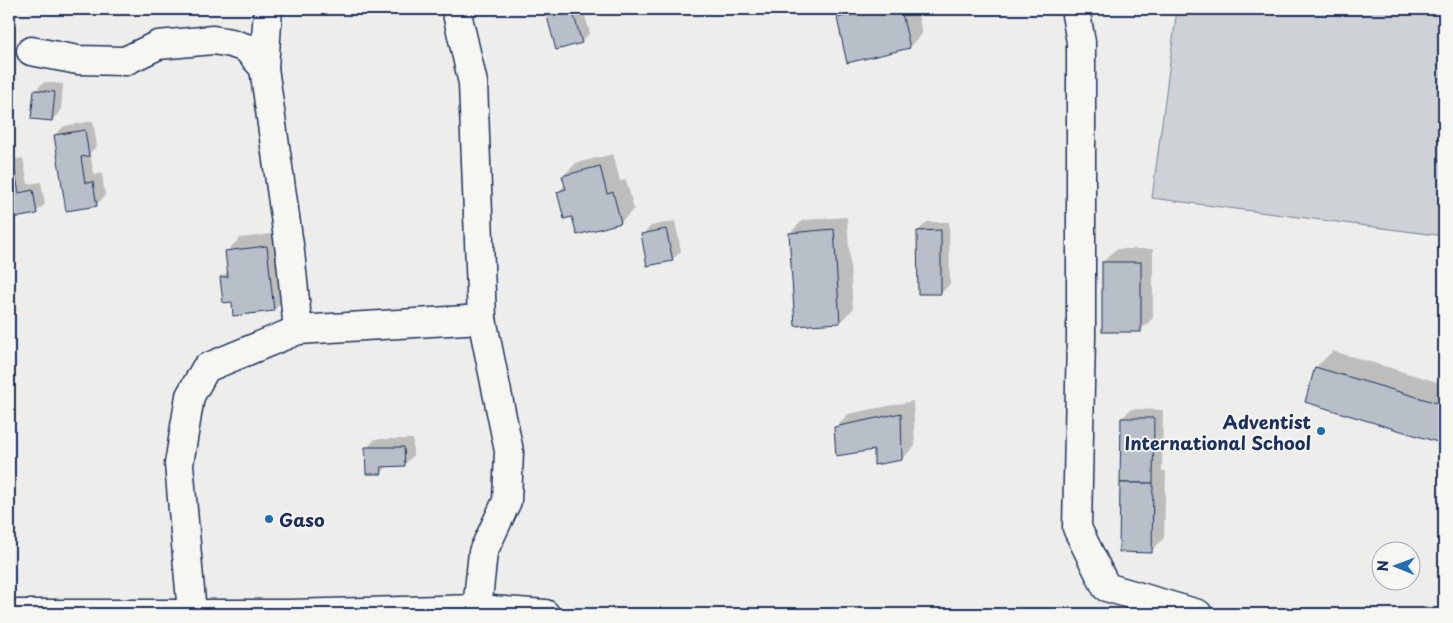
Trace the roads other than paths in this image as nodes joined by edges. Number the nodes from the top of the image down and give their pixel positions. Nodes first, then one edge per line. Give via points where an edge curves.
1 (268, 9) edge
2 (456, 9) edge
3 (1075, 9) edge
4 (30, 51) dead end
5 (264, 68) junction
6 (482, 319) junction
7 (298, 330) junction
8 (477, 609) junction
9 (192, 613) junction
10 (9, 614) edge
11 (289, 614) edge
12 (545, 614) edge
13 (1198, 614) edge

1 - 5 main road
2 - 6 main road via 473,83
3 - 13 main road via 1081,42 1077,528 1106,587
4 - 5 main road via 78,60 125,61 158,45 213,40 246,48
5 - 7 main road
6 - 7 main road
6 - 8 main road via 509,451 507,501 483,552
7 - 9 main road via 206,368 190,396 179,464
8 - 11 main road
8 - 12 main road
9 - 10 main road
9 - 11 main road

